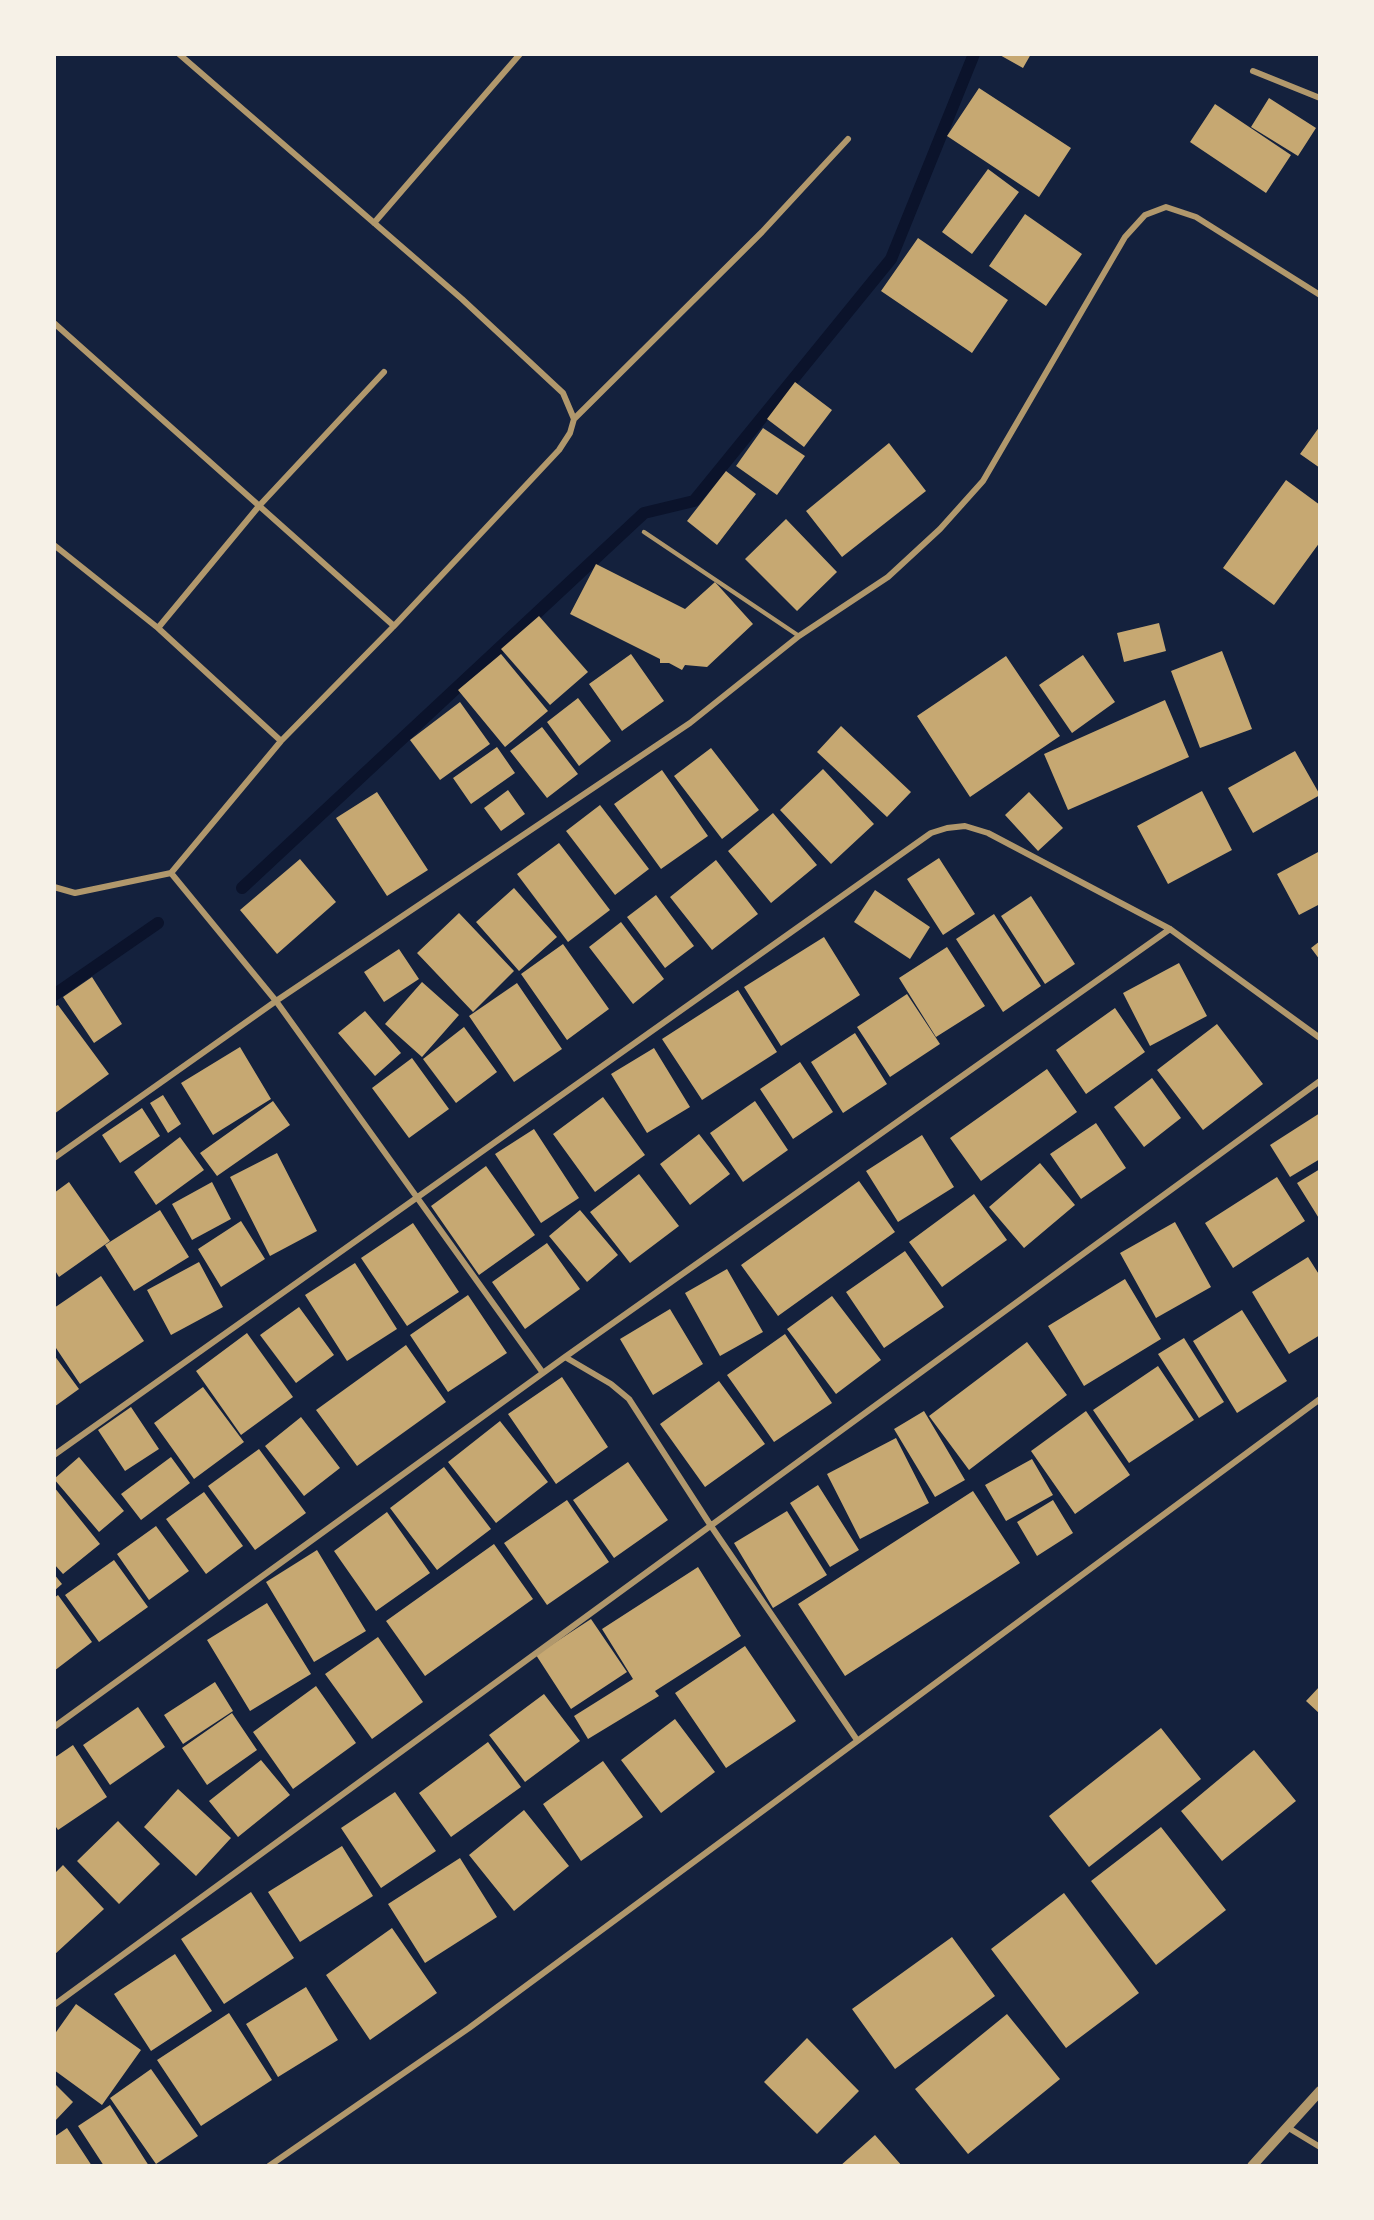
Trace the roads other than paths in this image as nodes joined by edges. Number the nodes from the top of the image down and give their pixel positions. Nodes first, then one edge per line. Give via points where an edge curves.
1 (181, 54) edge
2 (520, 54) edge
3 (1252, 71) dead end
4 (1320, 98) edge
5 (848, 140) dead end
6 (374, 223) junction
7 (1320, 295) edge
8 (54, 323) edge
9 (384, 372) dead end
10 (574, 419) junction
11 (259, 507) junction
12 (644, 532) dead end
13 (54, 545) edge
14 (394, 626) junction
15 (158, 628) junction
16 (799, 636) junction
17 (280, 741) junction
18 (171, 873) junction
19 (54, 887) edge
20 (1170, 928) junction
21 (276, 1001) junction
22 (1320, 1038) edge
23 (1320, 1081) edge
24 (54, 1158) edge
25 (417, 1196) junction
26 (565, 1357) junction
27 (543, 1373) junction
28 (1320, 1400) edge
29 (54, 1455) edge
30 (711, 1526) junction
31 (54, 1727) edge
32 (857, 1740) junction
33 (54, 2005) edge
34 (1320, 2091) edge
35 (1287, 2127) junction
36 (1320, 2147) edge
37 (269, 2166) edge
38 (1252, 2166) edge

1 - 6 street
2 - 6 street
3 - 4 street
5 - 10 street
6 - 10 street via 564,393
7 - 16 street via 1196,217 1166,207 1145,215 1125,237 983,481 940,529 888,577
8 - 11 street
9 - 11 street
10 - 14 street via 559,450
11 - 14 street
11 - 15 street
12 - 16 lane
13 - 15 street
14 - 17 street
15 - 17 street
16 - 21 street via 690,723
17 - 18 street
18 - 19 street via 75,893
18 - 21 street
20 - 22 street
20 - 25 street via 988,833 965,826 931,833
20 - 26 street
21 - 24 street
21 - 25 street
23 - 30 street
25 - 27 street
25 - 29 street
26 - 27 street
26 - 30 street via 629,1399
27 - 31 street
28 - 32 street
30 - 32 street
30 - 33 street
32 - 37 street via 469,2028
34 - 35 street
35 - 36 street
35 - 38 street

